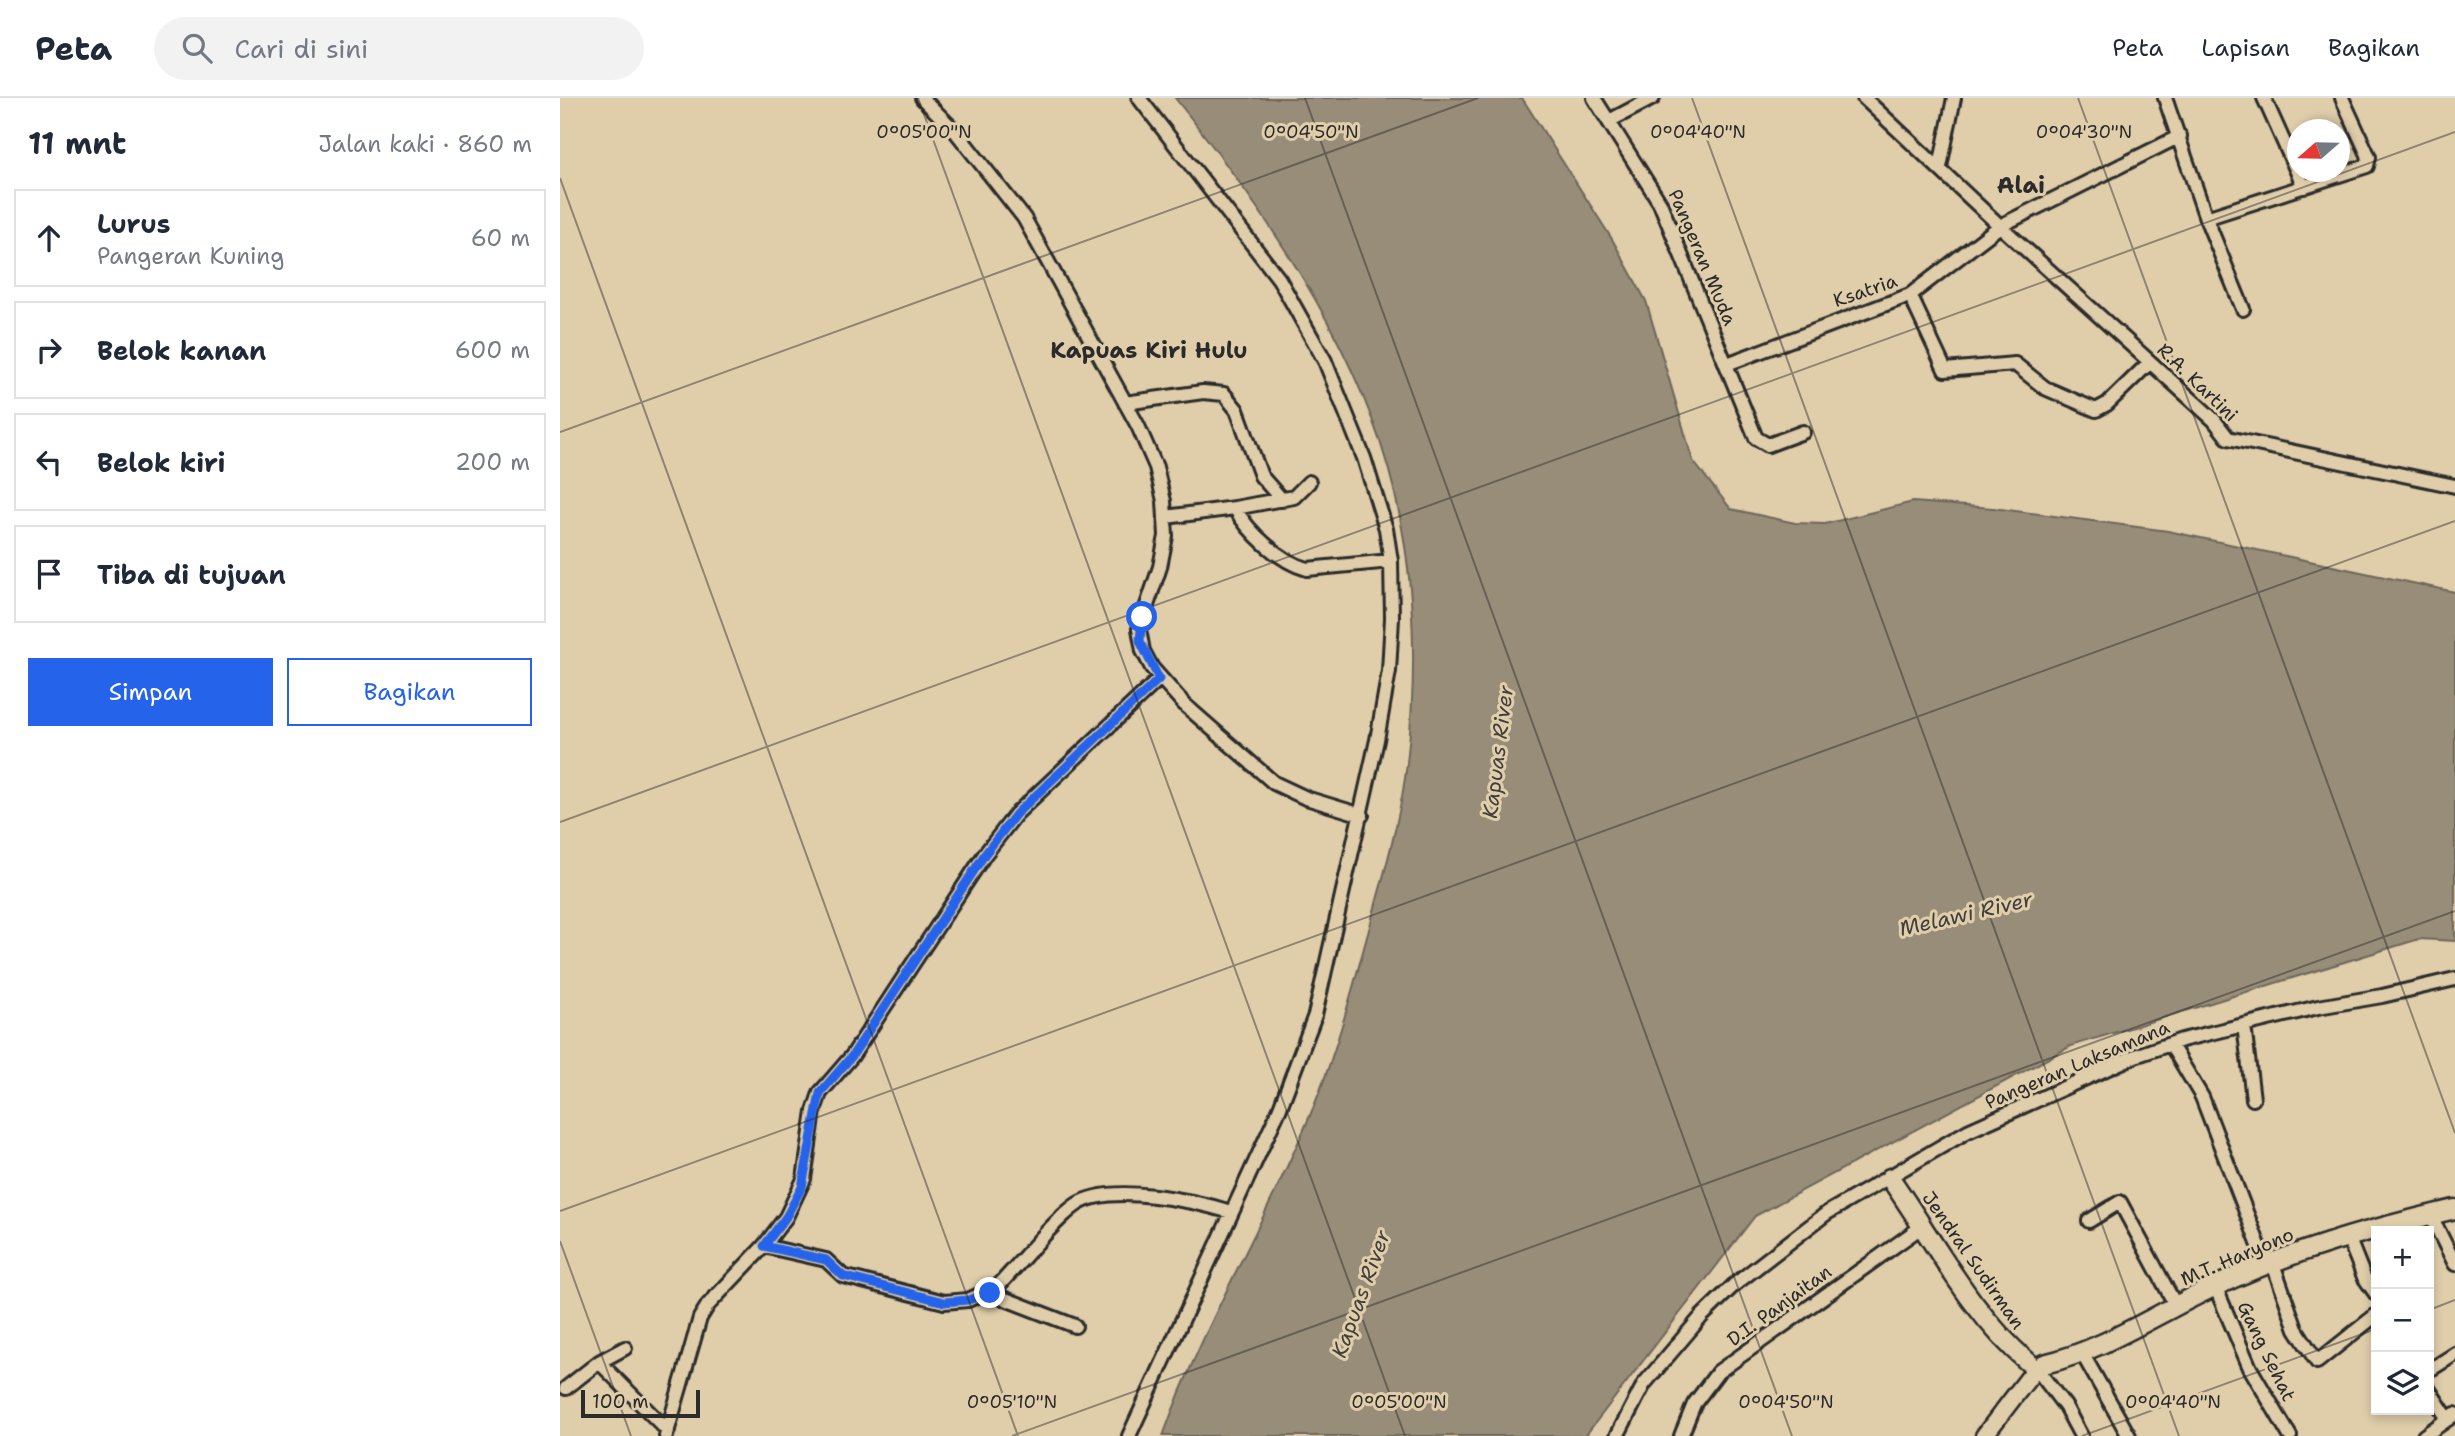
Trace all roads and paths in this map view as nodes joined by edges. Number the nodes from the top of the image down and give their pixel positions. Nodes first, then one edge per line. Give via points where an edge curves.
1 (922, 98) edge
2 (1139, 98) edge
3 (1594, 98) edge
4 (1653, 98) edge
5 (1864, 98) edge
6 (1954, 98) edge
7 (2165, 98) edge
8 (2264, 98) edge
9 (2342, 98) edge
10 (1609, 121) junction
11 (2180, 136) junction
12 (1940, 167) junction
13 (2304, 187) junction
14 (2206, 218) junction
15 (2000, 226) junction
16 (1910, 295) junction
17 (2243, 309) dead end
18 (2150, 362) junction
19 (1727, 364) junction
20 (1125, 403) junction
21 (1803, 432) dead end
22 (1309, 482) dead end
23 (2454, 484) edge
24 (1283, 500) junction
25 (1235, 508) junction
26 (1166, 517) junction
27 (1391, 561) junction
28 (1159, 679) junction
29 (1362, 816) junction
30 (2455, 979) edge
31 (2244, 1025) junction
32 (2171, 1045) junction
33 (2253, 1099) dead end
34 (1891, 1178) junction
35 (2455, 1209) edge
36 (1231, 1212) junction
37 (2430, 1214) junction
38 (2089, 1221) dead end
39 (1924, 1225) junction
40 (2348, 1237) junction
41 (764, 1246) junction
42 (2269, 1263) junction
43 (2455, 1264) edge
44 (2216, 1286) junction
45 (2372, 1289) edge
46 (990, 1293) junction
47 (2176, 1306) junction
48 (2371, 1319) edge
49 (1075, 1326) dead end
50 (625, 1348) dead end
51 (2082, 1353) junction
52 (2455, 1354) edge
53 (599, 1362) junction
54 (2434, 1366) edge
55 (2036, 1367) junction
56 (566, 1388) dead end
57 (2434, 1396) edge
58 (2452, 1417) edge
59 (667, 1434) edge
60 (2288, 1434) edge
61 (1129, 1436) edge
62 (1617, 1436) edge
63 (1681, 1436) edge
64 (1984, 1436) edge
65 (2081, 1436) edge
66 (2129, 1436) edge
67 (2424, 1436) edge

1 - 20 street via 956,132 1024,218
2 - 27 street via 1279,279 1305,320 1364,458
3 - 10 street, Pangeran Muda
4 - 10 street
5 - 12 street, R.A. Kartini
6 - 12 street
7 - 11 street
8 - 13 street
9 - 13 street via 2370,164
10 - 19 street, Pangeran Muda via 1661,203
11 - 14 street
11 - 15 street, Ksatria
12 - 15 street, R.A. Kartini
13 - 14 street
14 - 17 street
15 - 16 street, Ksatria
15 - 18 street, R.A. Kartini
16 - 18 street via 1945,370 2015,364 2045,388 2096,410
16 - 19 street, Ksatria
18 - 23 street, R.A. Kartini via 2228,438
19 - 21 street, Pangeran Muda via 1752,432 1762,443
20 - 24 street via 1203,392 1224,394 1237,410 1261,476
20 - 26 street via 1156,467
22 - 24 street via 1298,495
24 - 25 street
25 - 26 street
25 - 27 street via 1250,529 1302,568
26 - 28 street via 1160,567 1139,629 1143,651
27 - 29 street via 1389,671
28 - 29 street via 1274,783
28 - 41 street via 1009,822 959,892 852,1056 825,1085 813,1117 802,1187
29 - 36 street via 1315,1014 1280,1108
30 - 31 street, Pangeran Laksamana
31 - 32 street, Pangeran Laksamana
31 - 33 street
32 - 34 street, Pangeran Laksamana via 2124,1061 1968,1131
32 - 42 street via 2202,1097
34 - 39 highway, Jendral Sudirman
34 - 62 street, Pangeran Laksamana via 1827,1213 1734,1285 1644,1384
35 - 37 highway, M.T. Haryono
36 - 46 street via 1180,1198 1089,1198 1070,1211
36 - 61 street
37 - 40 highway, M.T. Haryono
37 - 43 street
38 - 47 street via 2120,1202
39 - 55 highway, Jendral Sudirman via 1997,1331
39 - 63 street, D.I. Panjaitan via 1718,1372 1694,1404
40 - 42 highway, M.T. Haryono
40 - 45 street
41 - 46 street via 826,1260 843,1276 944,1302
41 - 59 street via 700,1318
42 - 44 highway, M.T. Haryono
42 - 48 street via 2296,1329 2317,1362
44 - 47 highway, M.T. Haryono
44 - 60 street, Gang Sehat via 2250,1368
46 - 49 street
47 - 51 highway, M.T. Haryono
50 - 53 street
51 - 55 highway, M.T. Haryono
51 - 66 street
52 - 54 street
53 - 56 street
53 - 59 street
55 - 64 main road
55 - 65 street
57 - 58 street
58 - 67 street

